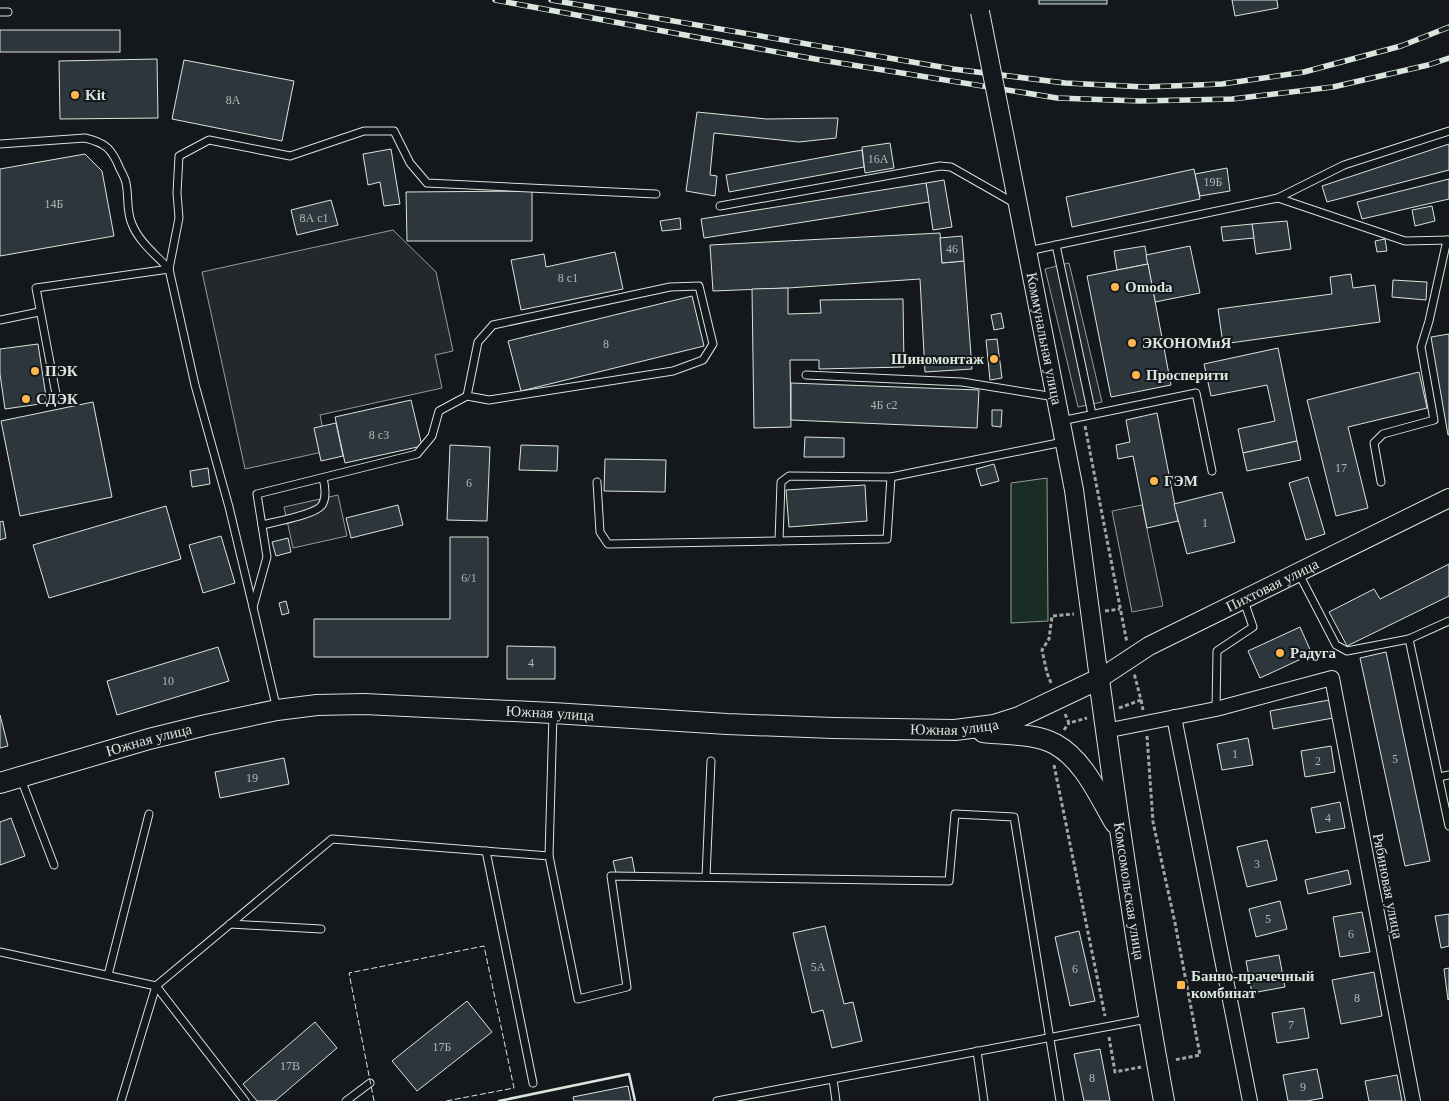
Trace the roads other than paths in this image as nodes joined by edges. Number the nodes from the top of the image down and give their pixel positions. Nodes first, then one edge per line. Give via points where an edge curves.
1 (979, 6) edge
2 (0, 12) edge
3 (8, 12) dead end
4 (1449, 131) edge
5 (0, 144) edge
6 (656, 194) dead end
7 (1278, 198) junction
8 (1019, 205) junction
9 (720, 206) dead end
10 (1448, 240) edge
11 (1056, 245) junction
12 (1027, 251) junction
13 (168, 269) junction
14 (39, 312) junction
15 (0, 320) edge
16 (806, 375) dead end
17 (56, 394) dead end
18 (467, 396) junction
19 (1056, 397) junction
20 (1092, 414) junction
21 (1060, 421) junction
22 (1064, 442) junction
23 (1212, 471) dead end
24 (891, 477) junction
25 (323, 478) junction
26 (597, 482) dead end
27 (1382, 482) dead end
28 (1449, 498) edge
29 (262, 525) junction
30 (779, 541) junction
31 (1298, 571) junction
32 (1243, 598) junction
33 (253, 607) junction
34 (1449, 621) edge
35 (1410, 639) junction
36 (1099, 679) junction
37 (1216, 709) junction
38 (277, 710) junction
39 (553, 713) junction
40 (1174, 717) junction
41 (955, 730) junction
42 (1105, 731) junction
43 (711, 761) dead end
44 (1449, 775) edge
45 (20, 777) junction
46 (1439, 777) junction
47 (0, 784) edge
48 (149, 814) dead end
49 (1449, 826) edge
50 (1120, 831) junction
51 (486, 851) junction
52 (549, 856) junction
53 (54, 865) dead end
54 (706, 877) junction
55 (230, 924) junction
56 (321, 929) dead end
57 (0, 952) edge
58 (108, 975) junction
59 (156, 986) junction
60 (1150, 1019) junction
61 (1051, 1038) junction
62 (978, 1052) junction
63 (833, 1079) junction
64 (370, 1083) dead end
65 (533, 1083) dead end
66 (121, 1101) edge
67 (244, 1101) edge
68 (346, 1101) edge
69 (717, 1101) edge
70 (836, 1101) edge
71 (984, 1101) edge
72 (1060, 1101) edge
73 (1164, 1101) edge
74 (1250, 1101) edge
75 (1413, 1101) edge

1 - 8 street, Коммунальная улица, bridge
2 - 3 lane
4 - 7 lane via 1344,165
5 - 13 lane via 85,138 108,147 126,182 127,207 132,223 138,235
6 - 13 lane via 427,183 410,163 394,131 364,132 290,156 210,140 179,156 179,218
7 - 10 lane via 1405,241
7 - 11 lane
8 - 9 lane via 952,167 940,166
8 - 12 street, Коммунальная улица
10 - 27 lane via 1421,347 1434,420 1383,434 1374,443
11 - 12 lane
11 - 20 lane
12 - 19 street, Коммунальная улица
13 - 14 lane via 36,288
13 - 33 lane
14 - 15 lane
14 - 17 lane
16 - 19 lane via 962,382
18 - 18 lane via 489,400 673,371 703,360 713,344 699,286 670,287 493,325 478,342
18 - 25 lane via 439,411 432,436 417,454
19 - 21 street, Коммунальная улица
20 - 21 lane
20 - 23 lane via 1196,393
21 - 22 street, Коммунальная улица
22 - 24 lane
22 - 36 street, Коммунальная улица via 1074,490
24 - 30 lane via 886,539
24 - 30 lane via 789,476 781,482
25 - 29 lane via 325,488 321,506 312,512
25 - 29 lane via 256,494
26 - 30 lane via 600,532 608,544
28 - 31 street, Пихтовая улица
29 - 33 lane via 267,557
31 - 32 street, Пихтовая улица
31 - 35 lane via 1336,645 1347,652
32 - 36 street, Пихтовая улица via 1149,646
32 - 37 lane via 1252,627 1217,651
33 - 38 lane
34 - 35 lane
35 - 46 lane
36 - 41 main road, Южная улица via 1020,717 994,725
36 - 42 main road, Комсомольская улица
37 - 40 street
37 - 75 street, Рябиновая улица via 1332,678
38 - 39 main road, Южная улица via 364,704
38 - 45 main road, Южная улица via 197,727
39 - 41 main road, Южная улица via 727,724
39 - 52 lane
40 - 42 street
40 - 74 street
41 - 50 main road via 1034,737 1054,744 1082,769
42 - 50 main road, Комсомольская улица
43 - 54 lane
44 - 46 lane
45 - 47 main road, Южная улица
45 - 53 lane
46 - 49 lane
48 - 58 lane
50 - 60 main road, Комсомольская улица
51 - 52 lane
51 - 55 lane via 332,839
51 - 65 lane
52 - 54 lane via 578,999 627,987 611,876
54 - 61 lane via 949,881 955,814 1014,817
55 - 56 lane
55 - 59 lane
57 - 58 lane
58 - 59 lane
59 - 66 lane
59 - 67 lane
60 - 61 lane
60 - 73 main road, Комсомольская улица
61 - 62 lane
61 - 72 lane
62 - 63 lane
62 - 71 lane
63 - 69 lane
63 - 70 lane
64 - 68 lane

